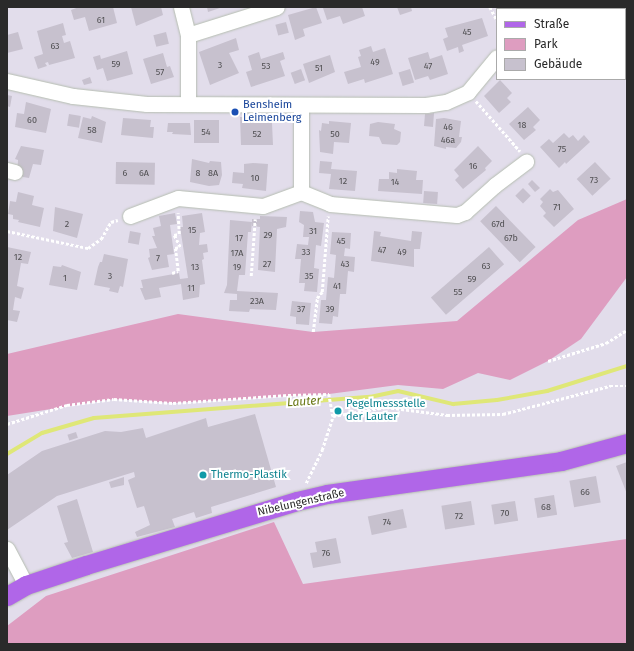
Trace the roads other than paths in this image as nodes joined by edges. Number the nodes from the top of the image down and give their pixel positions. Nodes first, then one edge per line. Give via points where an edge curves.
1 (181, 7) edge
2 (277, 7) edge
3 (188, 35) junction
4 (496, 58) edge
5 (7, 81) edge
6 (188, 104) junction
7 (301, 105) junction
8 (526, 162) road end
9 (301, 192) junction
10 (130, 216) road end
11 (627, 443) edge
12 (7, 549) edge
13 (26, 585) junction
14 (7, 596) edge

1 - 3 street
2 - 3 street
3 - 6 street
4 - 7 street via 468,92 446,102 426,105
5 - 6 street via 73,96 113,101
6 - 7 street
7 - 9 street
8 - 9 street via 465,212 457,215 330,204
9 - 10 street via 269,205 256,206 178,198
11 - 13 main road, Nibelungenstraße via 546,463 327,494
12 - 13 street
13 - 14 main road, Nibelungenstraße

